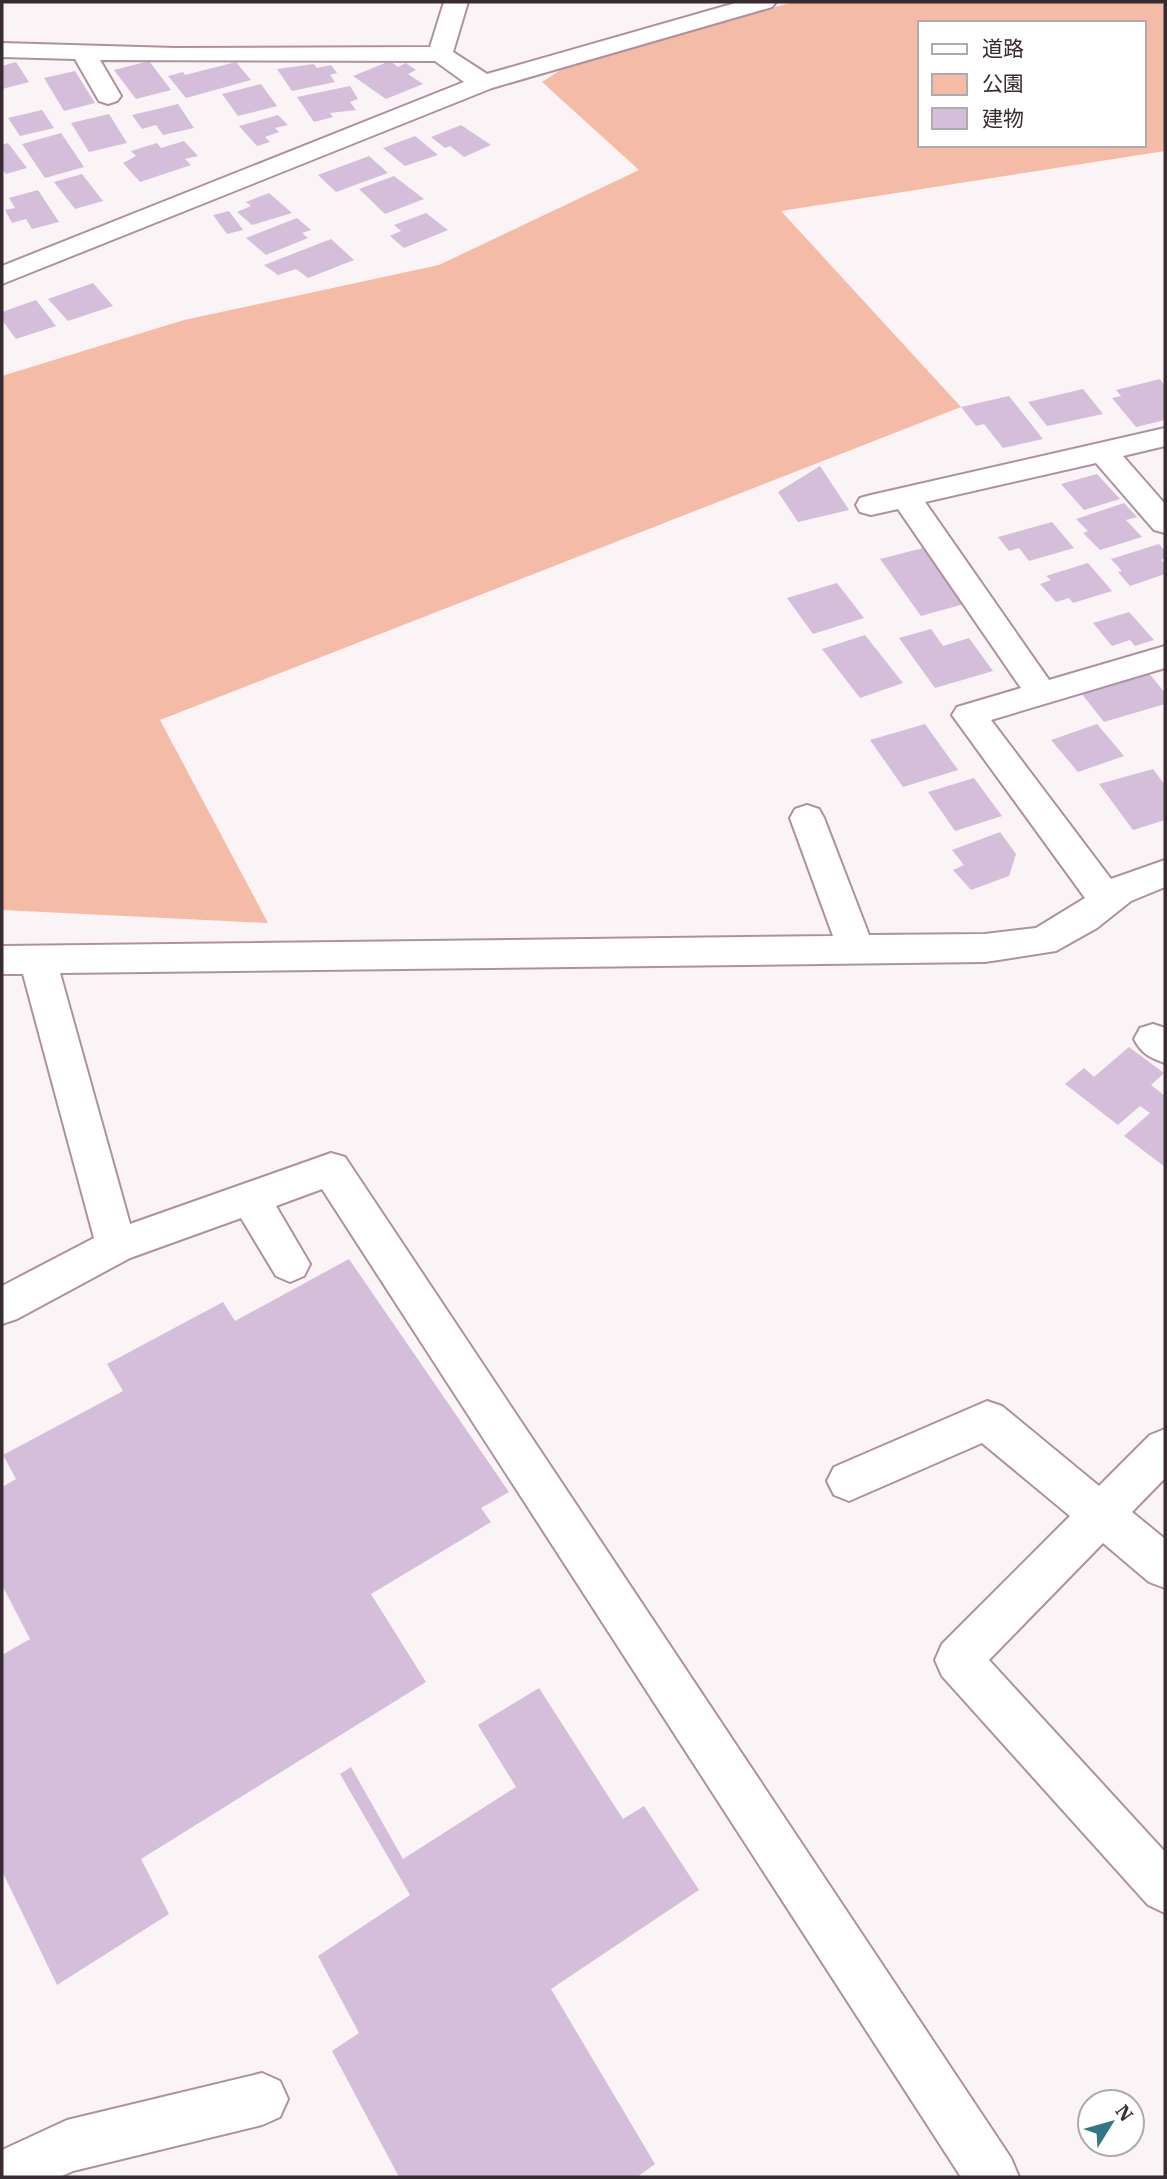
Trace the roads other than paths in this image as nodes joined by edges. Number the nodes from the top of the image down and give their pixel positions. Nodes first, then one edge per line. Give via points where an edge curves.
1 (456, 2) edge
2 (764, 2) edge
3 (2, 50) edge
4 (82, 51) junction
5 (440, 54) junction
6 (483, 83) junction
7 (108, 96) dead end
8 (4, 269) edge
9 (1165, 437) edge
10 (1102, 451) junction
11 (906, 497) junction
12 (871, 505) dead end
13 (1165, 523) edge
14 (1165, 657) edge
15 (1042, 694) junction
16 (807, 818) dead end
17 (1165, 873) edge
18 (1106, 900) junction
19 (856, 949) junction
20 (20, 960) edge
21 (250, 1198) junction
22 (116, 1246) junction
23 (290, 1264) dead end
24 (2, 1306) edge
25 (1165, 1449) edge
26 (849, 1481) dead end
27 (1102, 1513) junction
28 (1165, 1567) edge
29 (1165, 1888) edge
30 (262, 2099) dead end
31 (3, 2177) edge
32 (992, 2177) edge

1 - 5 street
2 - 6 street
3 - 4 street
4 - 5 street
4 - 7 street
5 - 6 street
6 - 8 street
9 - 10 street
10 - 11 street
10 - 13 street
11 - 12 street
11 - 15 street
14 - 15 street
15 - 18 street via 969,716
16 - 19 street
17 - 18 street
18 - 19 street via 1043,941 985,948
19 - 20 street
20 - 22 street
21 - 22 street
21 - 23 street
21 - 32 street via 331,1168
22 - 24 street
25 - 27 street
26 - 27 street via 987,1420
27 - 28 street
27 - 29 street via 958,1660
30 - 31 street via 67,2146

